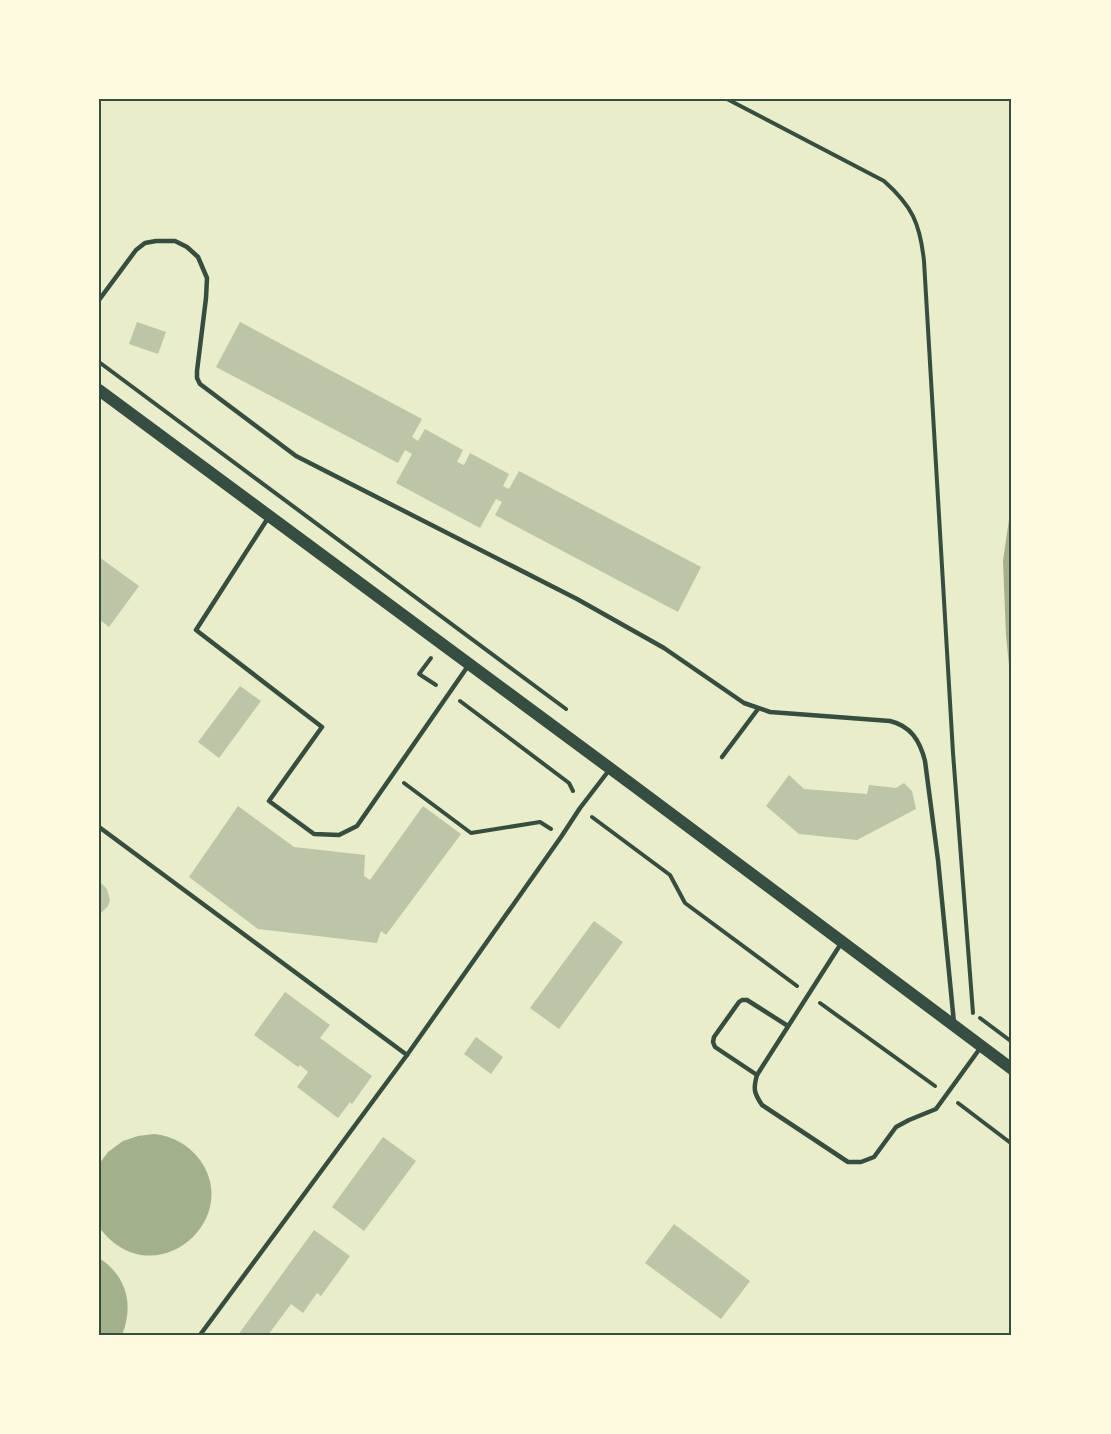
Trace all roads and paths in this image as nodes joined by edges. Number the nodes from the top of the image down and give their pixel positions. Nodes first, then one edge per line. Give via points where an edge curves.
1 (727, 99) edge
2 (99, 300) edge
3 (99, 390) edge
4 (269, 516) junction
5 (454, 625) dead end
6 (441, 643) junction
7 (470, 664) junction
8 (450, 693) junction
9 (758, 709) junction
10 (722, 757) dead end
11 (610, 769) junction
12 (393, 774) junction
13 (580, 808) junction
14 (99, 827) edge
15 (561, 837) junction
16 (842, 942) junction
17 (808, 995) junction
18 (788, 1026) junction
19 (954, 1026) junction
20 (1012, 1042) edge
21 (981, 1046) junction
22 (407, 1055) junction
23 (1012, 1069) edge
24 (757, 1076) junction
25 (946, 1094) junction
26 (1012, 1144) edge
27 (200, 1335) edge

1 - 20 path via 884,181 907,204 919,230 973,1013
2 - 9 lane via 145,243 181,243 198,257 207,278 197,371 200,384 296,456 587,605 664,648
3 - 4 main road
4 - 6 main road
4 - 12 lane via 196,630 322,727 269,801 314,834 339,836 357,826
5 - 6 path
6 - 7 main road
6 - 8 path via 419,674
7 - 8 lane
7 - 11 main road
8 - 12 lane
8 - 13 path via 569,783 573,791 569,800
9 - 10 lane
9 - 19 lane via 890,721 910,730 919,743 925,760 938,860
11 - 13 lane
11 - 16 main road
12 - 15 path via 471,833 540,822
13 - 15 lane
13 - 17 path via 670,875 685,903
14 - 22 lane
15 - 22 lane
16 - 17 lane
16 - 19 main road
17 - 18 lane
17 - 25 path
18 - 24 lane
18 - 24 lane via 742,1000 714,1037 715,1047
19 - 21 main road
21 - 23 main road
21 - 25 lane
22 - 27 lane
24 - 25 lane via 755,1095 762,1105 848,1162 874,1157 896,1128 936,1109
25 - 26 path

